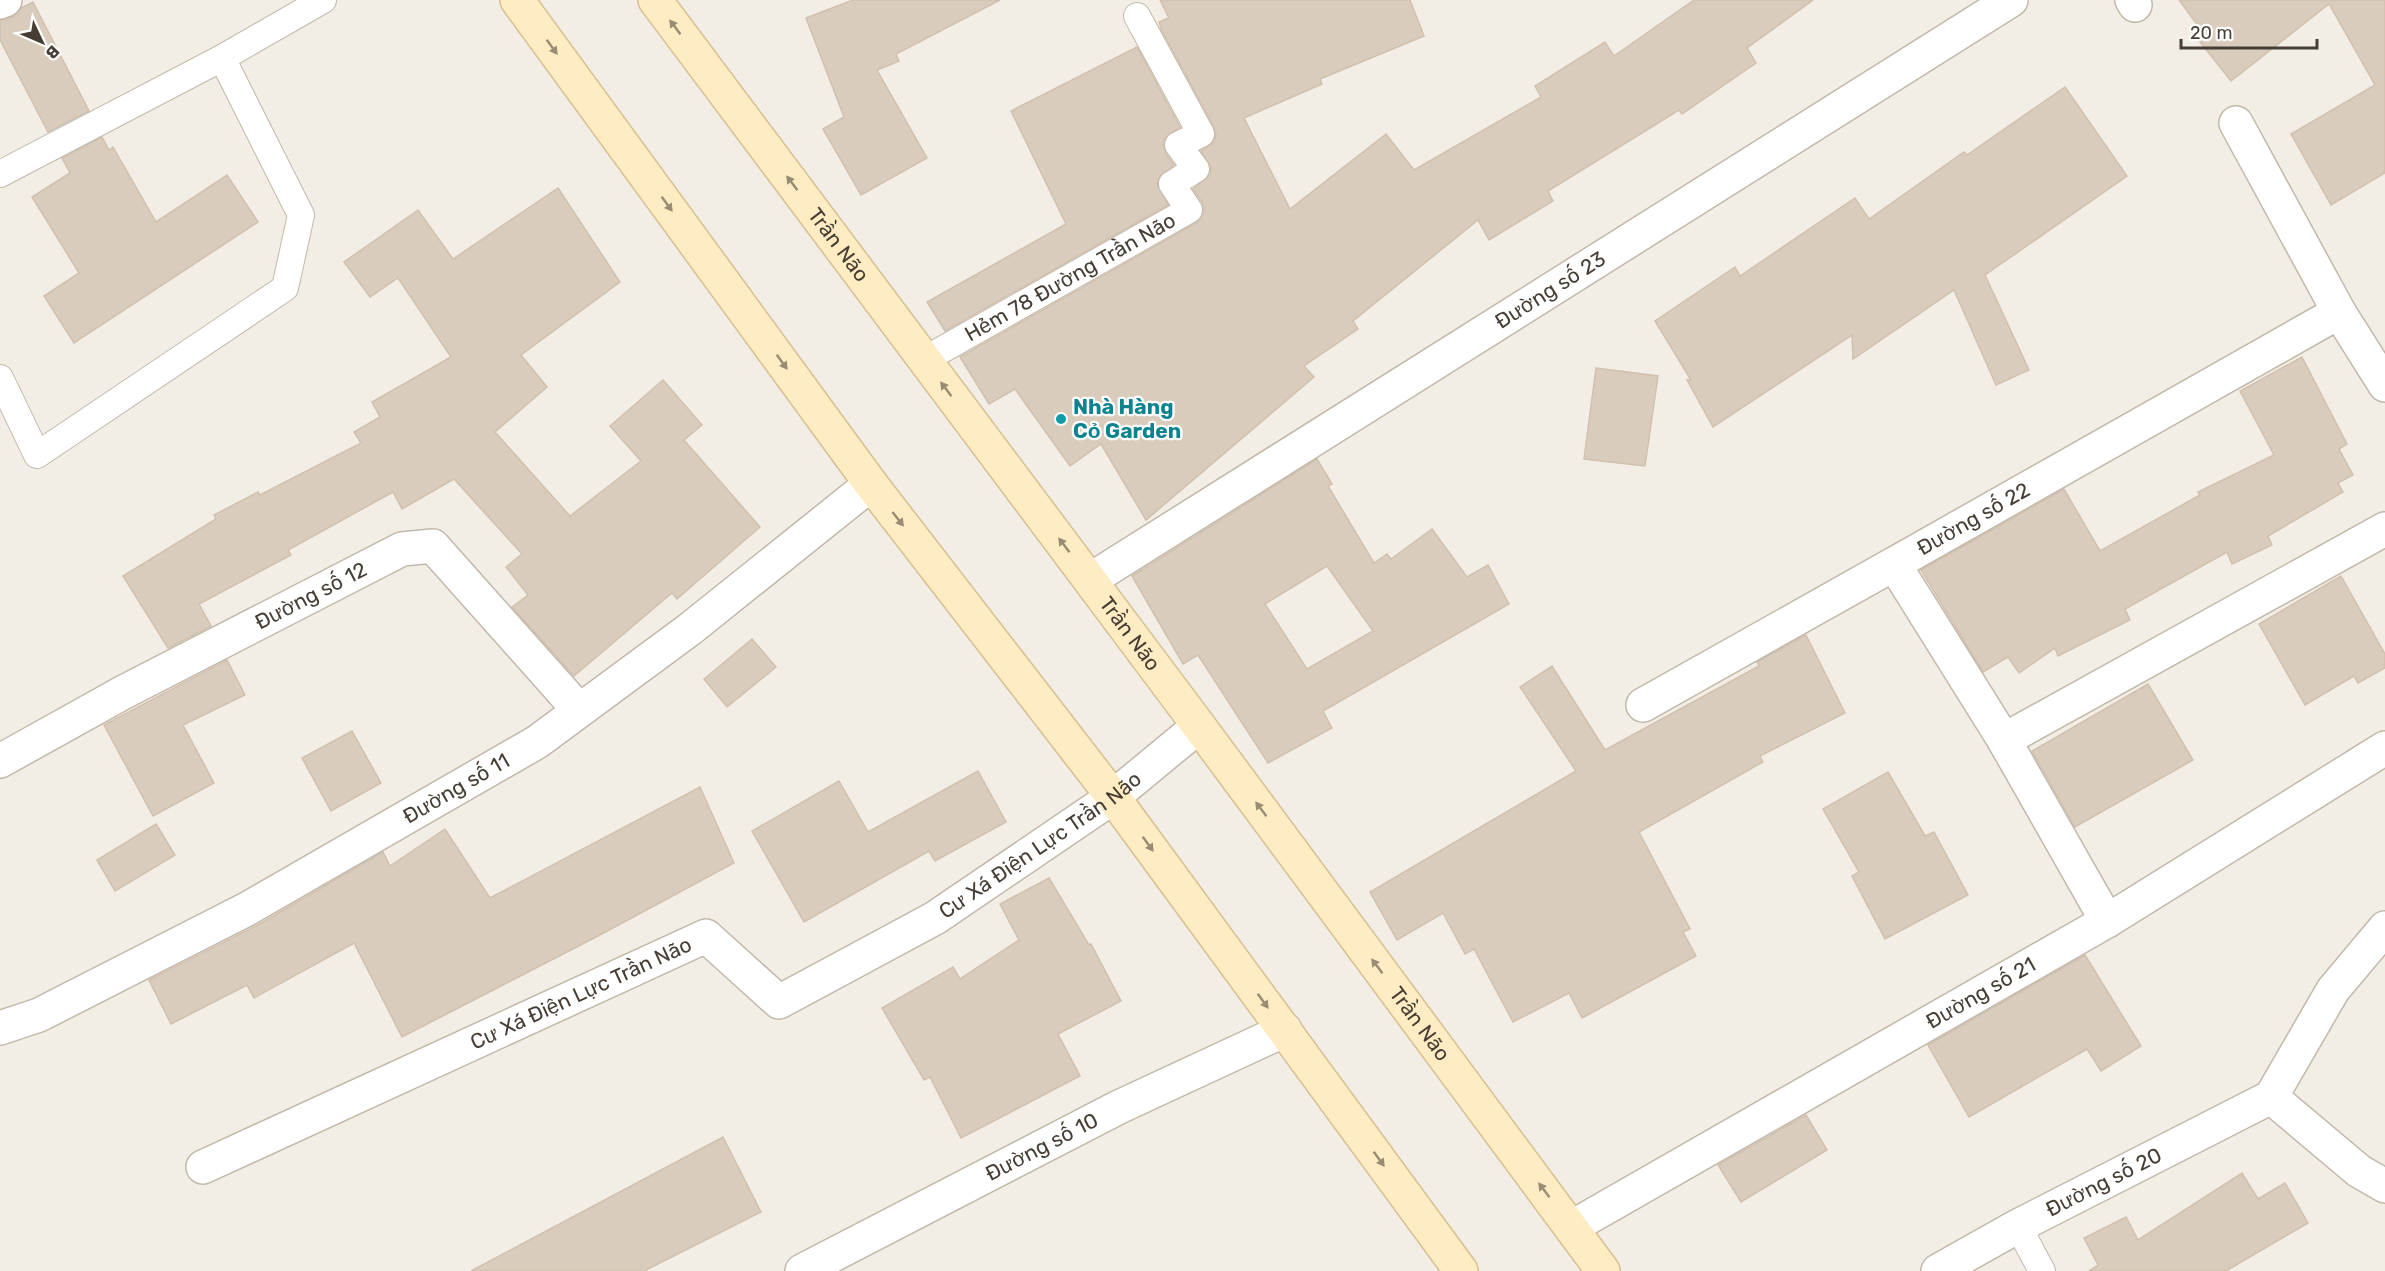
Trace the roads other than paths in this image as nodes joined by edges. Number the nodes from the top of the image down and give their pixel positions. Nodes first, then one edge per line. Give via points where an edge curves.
1 (5, 0) edge
2 (322, 0) edge
3 (517, 0) edge
4 (655, 0) edge
5 (2011, 0) edge
6 (0, 3) edge
7 (1137, 16) dead end
8 (222, 58) junction
9 (2236, 123) dead end
10 (0, 174) edge
11 (2339, 312) junction
12 (924, 360) junction
13 (0, 378) edge
14 (2385, 385) edge
15 (871, 484) junction
16 (2385, 529) edge
17 (1894, 564) junction
18 (1090, 580) junction
19 (1642, 705) dead end
20 (579, 710) junction
21 (1199, 726) junction
22 (2004, 740) junction
23 (2385, 748) edge
24 (0, 761) edge
25 (1113, 797) junction
26 (2107, 921) junction
27 (2385, 928) edge
28 (0, 1028) edge
29 (1285, 1030) junction
30 (2271, 1097) junction
31 (203, 1167) dead end
32 (2385, 1186) edge
33 (2019, 1226) junction
34 (1572, 1227) junction
35 (802, 1271) edge
36 (1461, 1271) edge
37 (1603, 1271) edge
38 (1938, 1271) edge
39 (2043, 1271) edge

1 - 6 street
2 - 8 lane
3 -> 15 main road
12 -> 4 main road, Trần Não
5 - 18 street, Đường số 23
7 - 12 lane, Hẻm 78 Đường Trần Não via 1201,134 1178,145 1196,169 1172,184 1188,210
8 - 10 lane
8 - 13 lane via 301,215 285,288 37,455
9 - 11 street
11 - 14 street
11 - 17 street, Đường số 22
18 -> 12 main road, Trần Não
15 - 20 street, Đường số 11 via 690,629
15 -> 25 main road
16 - 22 street
17 - 19 street
17 - 22 street, Đường số 22
18 - 21 main road, Trần Não
20 - 24 street, Đường số 12 via 434,546 402,549 124,692
20 - 28 street, Đường số 11 via 537,742 247,909 60,1005
21 - 25 street, Cư Xá Điện Lực Trần Não
34 -> 21 main road, Trần Não
22 - 26 street, Đường số 22
23 - 26 street, Đường số 21
25 -> 29 main road
25 - 31 street, Cư Xá Điện Lực Trần Não via 935,918 779,1002 706,936
26 - 34 street, Đường số 21
27 - 30 street via 2333,990
29 - 35 street, Đường số 10 via 1119,1107
29 -> 36 main road
30 - 32 street via 2359,1171
30 - 33 street, Đường số 20
33 - 38 street, Đường số 20
33 - 39 lane
34 - 37 main road, Trần Não

